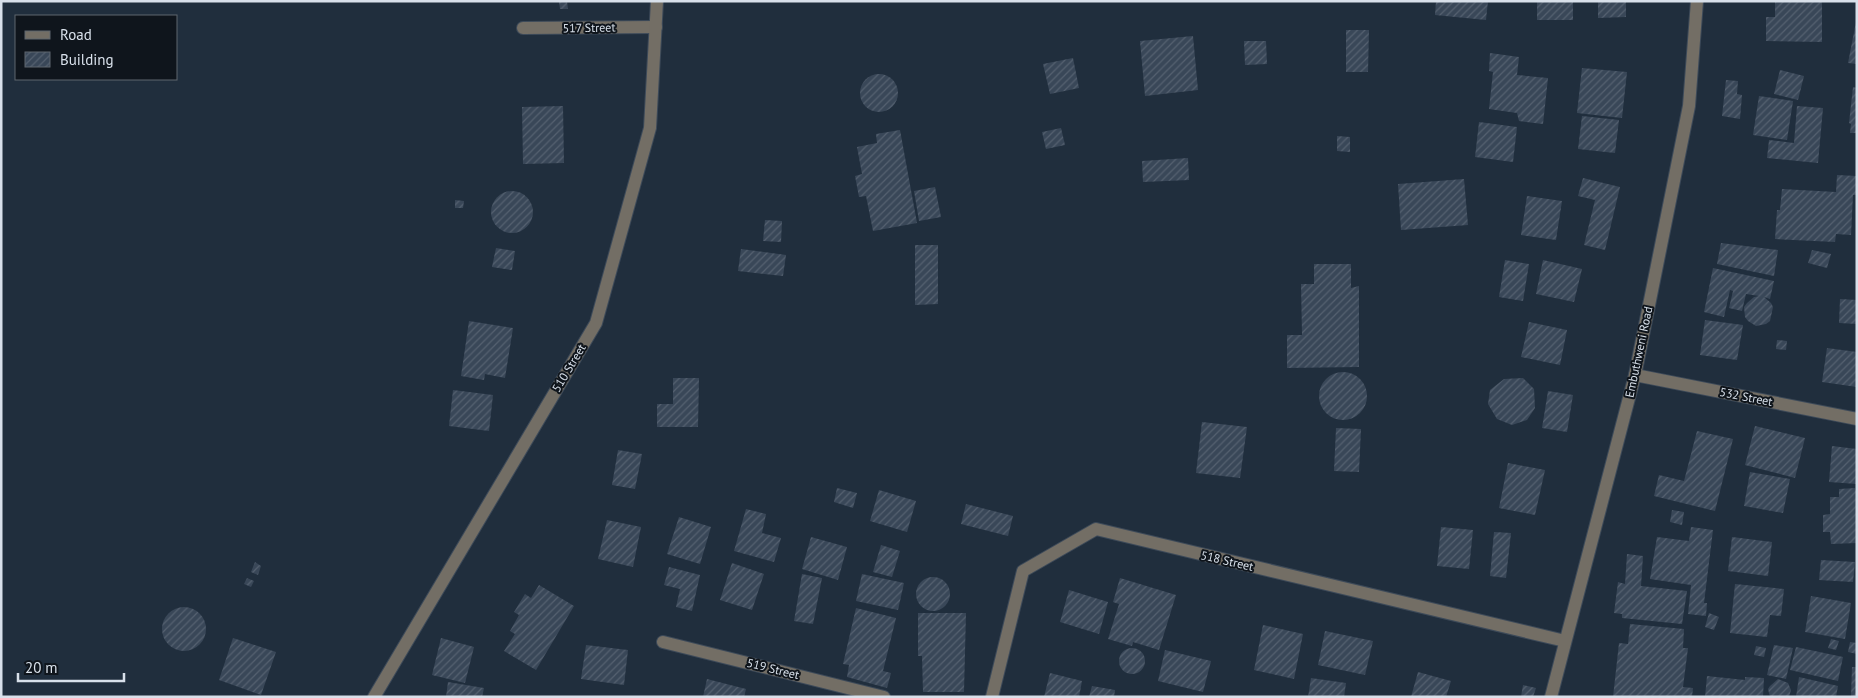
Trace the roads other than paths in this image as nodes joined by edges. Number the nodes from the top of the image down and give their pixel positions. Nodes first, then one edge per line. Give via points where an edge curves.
1 (657, 1) edge
2 (1697, 1) edge
3 (656, 27) junction
4 (523, 28) dead end
5 (1635, 375) junction
6 (1857, 419) edge
7 (1565, 641) junction
8 (663, 642) dead end
9 (374, 697) edge
10 (884, 697) edge
11 (992, 697) edge
12 (1551, 697) edge

1 - 3 street, 510 Street
2 - 5 street, Embuthweni Road via 1689,106
3 - 4 street, 517 Street
3 - 9 street, 510 Street via 650,128 596,322
5 - 6 street, 532 Street
5 - 7 street, Embuthweni Road
7 - 11 street, 518 Street via 1096,530 1023,571
7 - 12 street, Embuthweni Road
8 - 10 street, 519 Street

